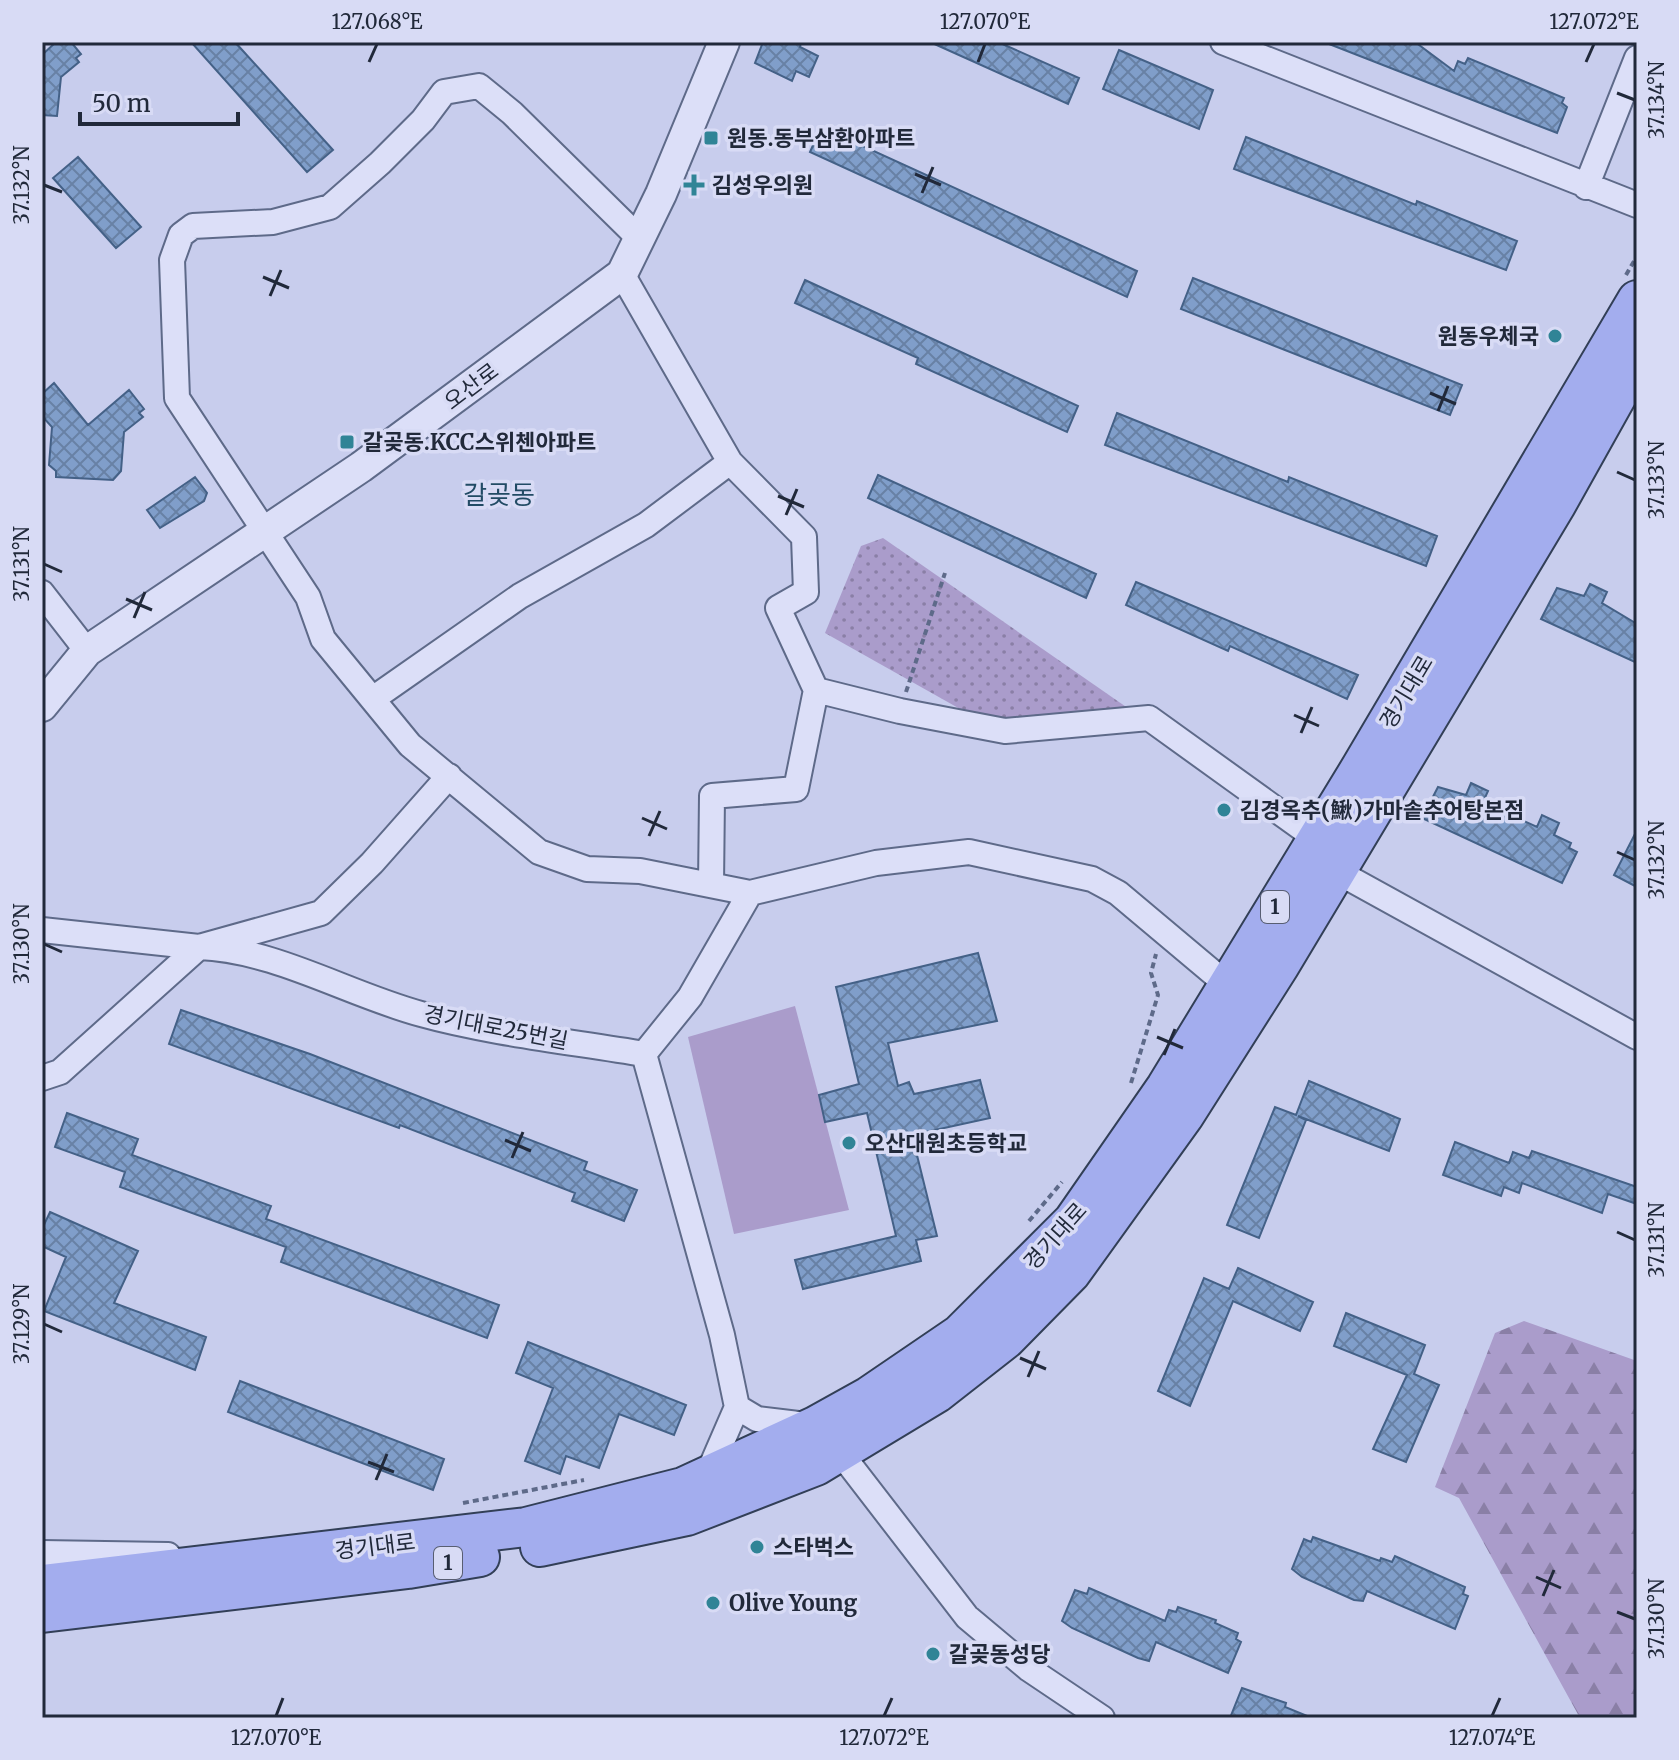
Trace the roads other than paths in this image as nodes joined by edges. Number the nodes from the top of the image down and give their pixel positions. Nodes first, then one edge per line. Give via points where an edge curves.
1 (724, 42) edge
2 (1223, 42) edge
3 (1637, 58) edge
4 (1586, 187) junction
5 (1637, 205) edge
6 (639, 238) junction
7 (622, 274) junction
8 (1629, 291) edge
9 (1637, 360) edge
10 (730, 462) junction
11 (266, 530) junction
12 (42, 593) edge
13 (87, 651) junction
14 (816, 690) junction
15 (374, 698) junction
16 (42, 706) edge
17 (449, 776) junction
18 (1317, 839) junction
19 (1336, 871) junction
20 (711, 885) junction
21 (750, 893) junction
22 (42, 930) edge
23 (199, 947) junction
24 (1280, 965) junction
25 (1234, 977) junction
26 (1637, 1037) edge
27 (644, 1054) junction
28 (42, 1078) edge
29 (737, 1407) junction
30 (827, 1439) junction
31 (707, 1476) junction
32 (42, 1553) edge
33 (222, 1565) junction
34 (42, 1584) edge
35 (42, 1613) edge
36 (1102, 1718) edge

1 - 6 street, 오산로
2 - 4 street
3 - 4 street
4 - 5 street
6 - 7 street, 오산로
6 - 11 street via 479,86 444,92 391,153 330,207 273,222 193,226 181,235 172,260 177,398
7 - 10 street
7 - 11 street, 오산로 via 361,467
8 - 18 main road, 경기대로 / 1
9 - 19 main road, 경기대로 / 1
10 - 14 street via 804,537 806,592 778,608
10 - 15 street via 646,525 520,596
11 - 13 street, 오산로
11 - 15 street via 308,597 323,639
12 - 13 street
13 - 16 street, 오산로
14 - 18 street via 1005,731 1149,718
14 - 20 street via 796,789 712,796
15 - 17 street via 410,745
17 - 20 street via 539,852 587,869 640,871
17 - 23 street via 321,913
18 - 19 street
18 - 25 main road, 경기대로 / 1
19 - 24 main road, 경기대로 / 1
19 - 26 street
20 - 21 street
21 - 25 street via 876,863 969,852 1092,879 1118,893 1218,977
21 - 27 street via 690,997
22 - 23 street, 경기대로25번길
23 - 27 street, 경기대로25번길 via 218,947 291,967 421,1014
23 - 28 street via 60,1072
24 - 25 street
24 - 30 main road, 경기대로 / 1 via 1184,1116 1071,1273 1006,1339 937,1393
25 - 30 main road, 경기대로 / 1 via 1073,1221 960,1334 869,1396
27 - 29 street
29 - 30 street via 757,1419
29 - 31 street
30 - 31 main road, 경기대로 / 1
30 - 35 main road, 경기대로 / 1 via 816,1466 687,1516 604,1536 408,1569
30 - 36 street via 967,1617 1029,1669
31 - 33 main road, 경기대로 / 1 via 683,1487 526,1527
32 - 33 street via 162,1554
33 - 34 main road, 경기대로 / 1

